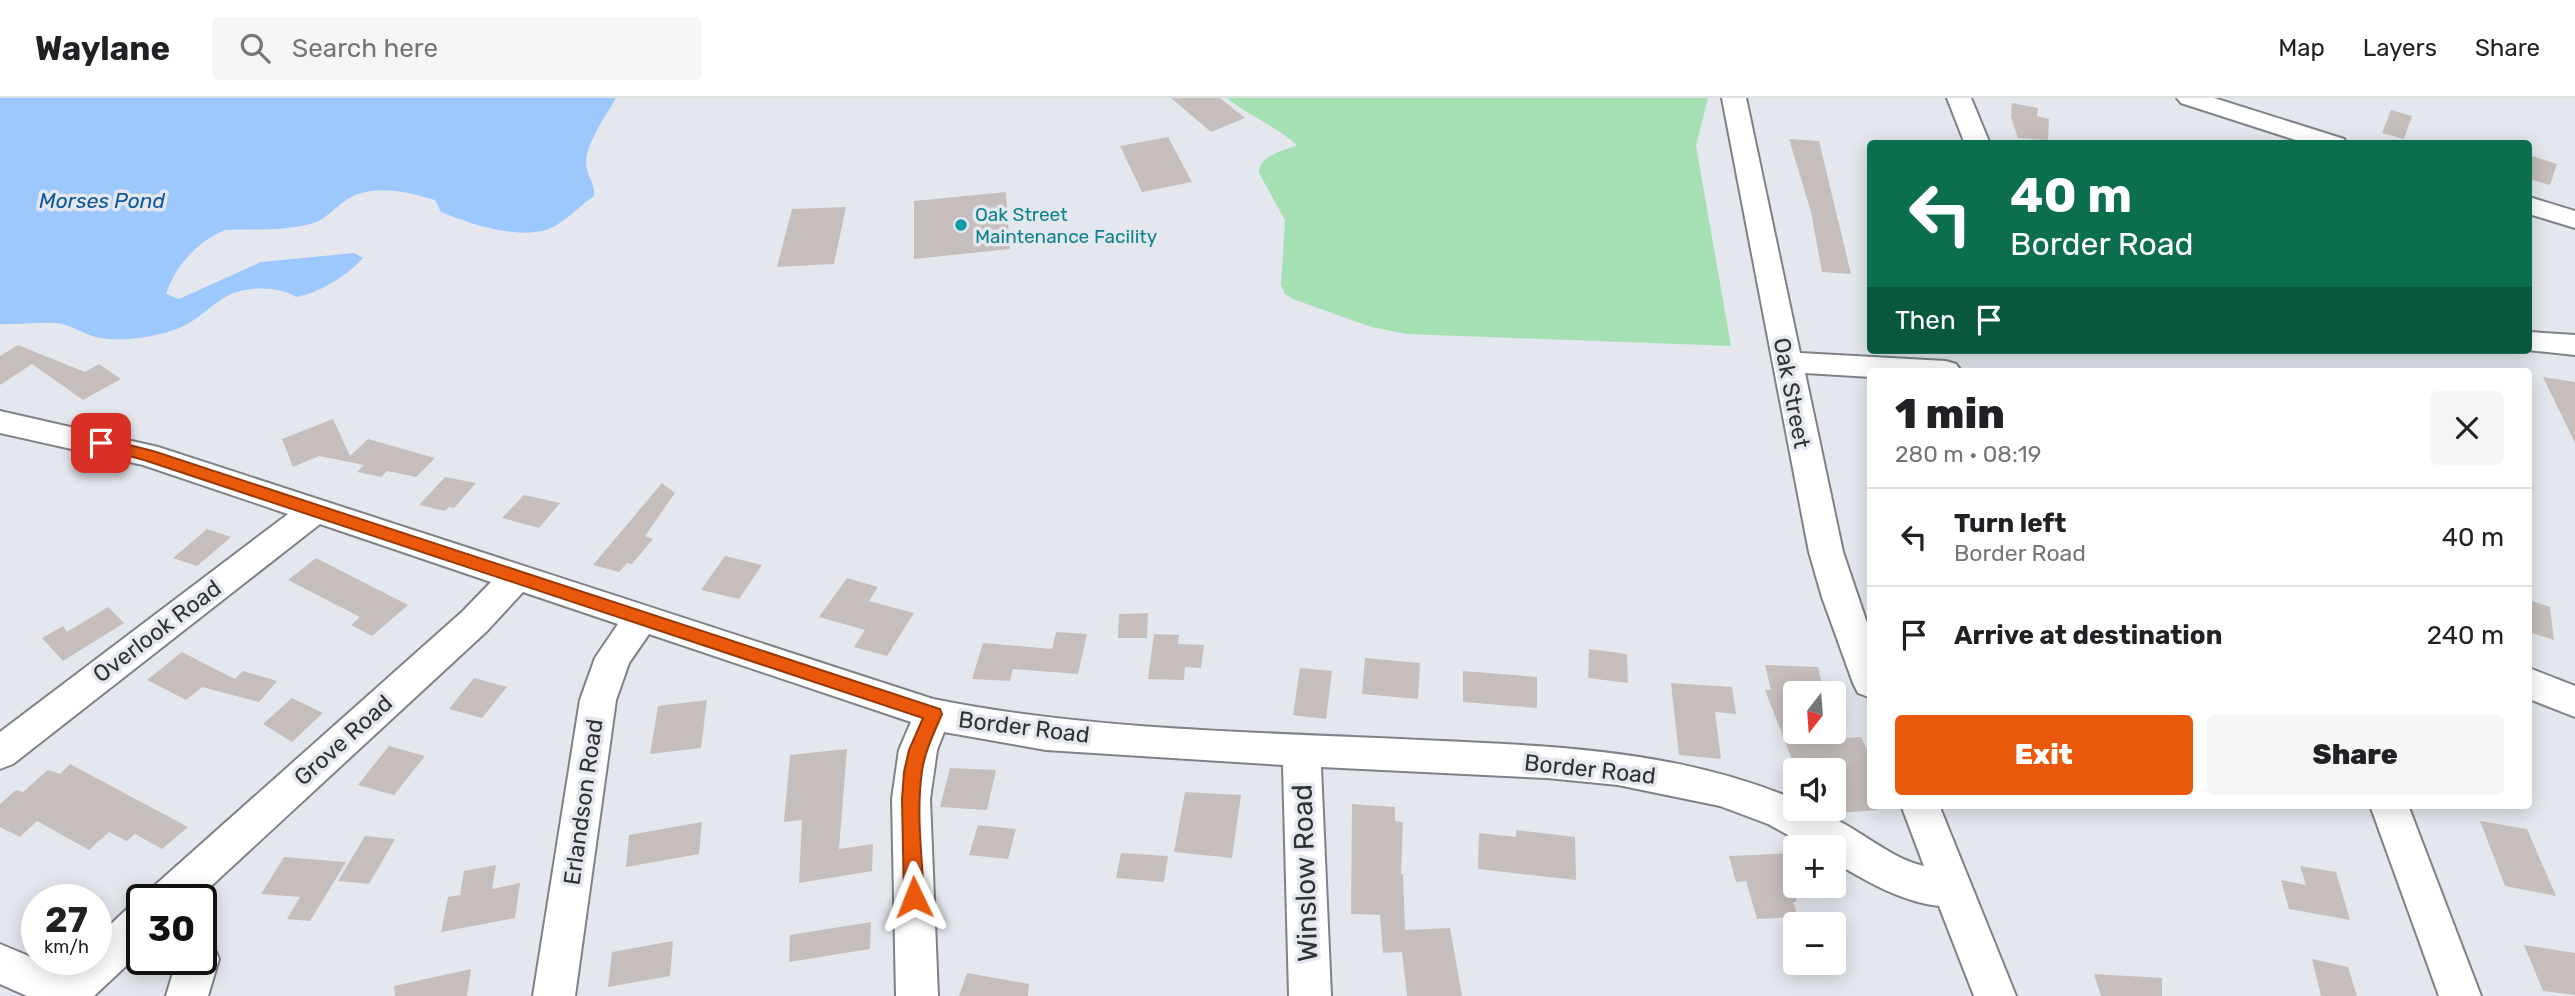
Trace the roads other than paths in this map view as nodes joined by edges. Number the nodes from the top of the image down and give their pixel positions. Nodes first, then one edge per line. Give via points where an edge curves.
1 (1734, 98) edge
2 (1959, 98) edge
3 (2189, 98) edge
4 (1976, 140) edge
5 (2323, 140) edge
6 (2532, 206) edge
7 (2575, 220) edge
8 (2532, 341) edge
9 (2575, 345) edge
10 (1786, 362) junction
11 (1893, 368) edge
12 (15, 425) edge
13 (315, 511) junction
14 (516, 578) junction
15 (640, 618) junction
16 (1867, 671) edge
17 (2532, 684) edge
18 (2575, 702) edge
19 (933, 714) junction
20 (1301, 750) junction
21 (0, 753) edge
22 (1922, 809) edge
23 (2390, 809) edge
24 (186, 884) edge
25 (1954, 889) junction
26 (126, 939) edge
27 (0, 964) edge
28 (193, 975) edge
29 (65, 995) edge
30 (187, 996) edge
31 (554, 996) edge
32 (917, 996) edge
33 (1310, 996) edge
34 (1995, 996) edge
35 (2460, 996) edge

1 - 10 street, Oak Street
2 - 4 street
3 - 5 street
6 - 7 street
8 - 9 street
10 - 11 street
10 - 16 street, Oak Street via 1826,552
12 - 13 street, Border Road via 147,455
13 - 14 street, Border Road
13 - 21 street, Overlook Road
14 - 15 street, Border Road
14 - 24 street, Grove Road via 475,621
15 - 19 street, Border Road
15 - 31 street, Erlandson Road via 613,658 598,699
17 - 18 street
19 - 20 street, Border Road via 1046,734
19 - 32 street via 918,750 911,799
20 - 25 street, Border Road via 1547,762 1687,780 1770,806 1887,873 1913,883
20 - 33 street, Winslow Road
22 - 25 street
23 - 35 street
25 - 34 street
26 - 29 street, Grove Road
27 - 29 street
28 - 30 street

